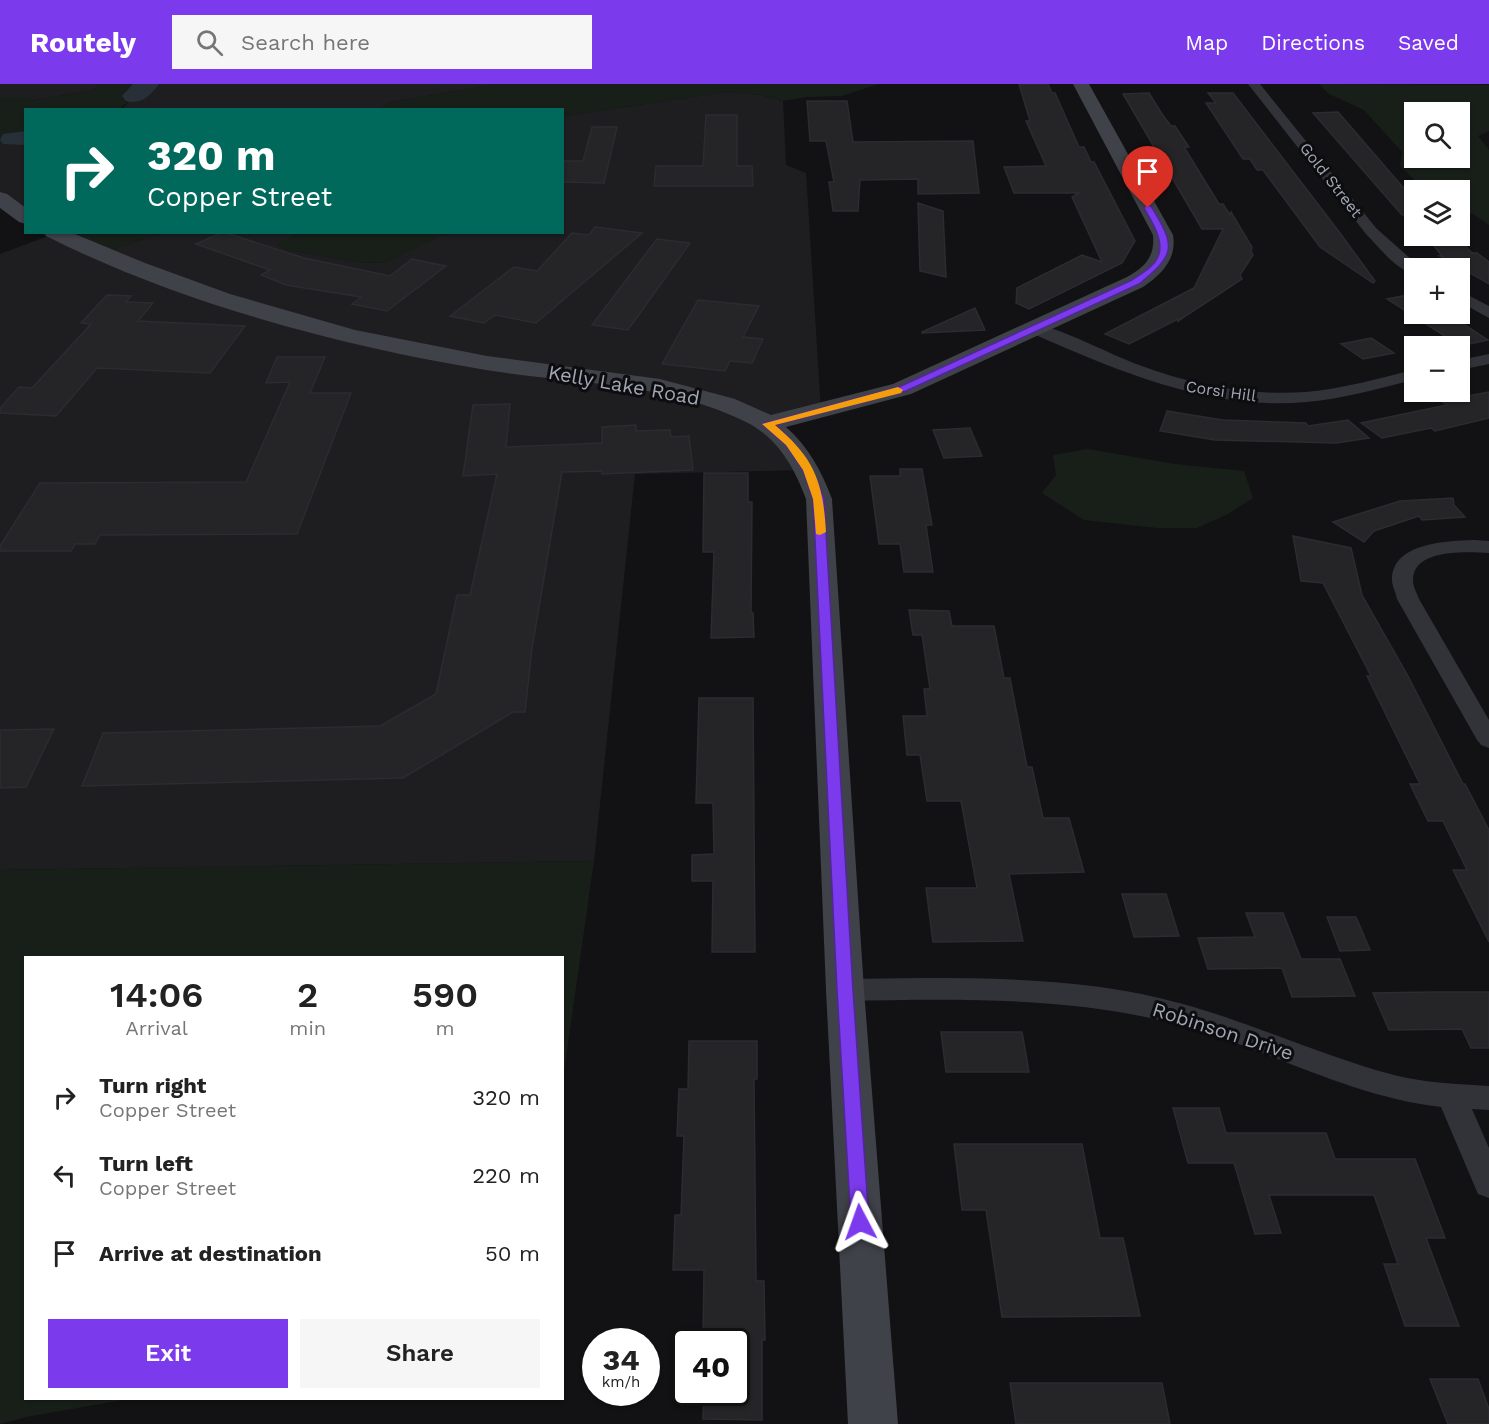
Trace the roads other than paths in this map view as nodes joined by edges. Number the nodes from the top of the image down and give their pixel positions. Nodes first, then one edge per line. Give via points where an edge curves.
1 (1081, 84) edge
2 (1254, 84) edge
3 (0, 198) edge
4 (24, 216) edge
5 (58, 234) edge
6 (1404, 261) edge
7 (1470, 302) edge
8 (1489, 313) edge
9 (1037, 329) junction
10 (1489, 359) edge
11 (1470, 363) edge
12 (1404, 377) edge
13 (767, 424) junction
14 (1489, 547) edge
15 (1489, 740) edge
16 (845, 990) junction
17 (1451, 1096) junction
18 (1489, 1098) edge
19 (1489, 1184) edge
20 (873, 1424) edge

1 - 9 street via 1163,235 1164,253 1159,263 1136,282
2 - 6 street, Gold Street via 1371,231
3 - 4 street
5 - 13 street, Kelly Lake Road via 197,292 309,326 444,356 680,390
7 - 8 street
9 - 12 street, Corsi Hill via 1152,377 1237,396 1307,397
9 - 13 street via 902,389
10 - 11 street
13 - 16 street, Kelly Lake Road via 790,443 808,470 819,499
14 - 15 street via 1425,552 1406,565 1403,583 1408,599
16 - 17 street, Robinson Drive via 1022,992 1115,1000 1201,1020 1396,1087
16 - 20 street, Kelly Lake Road
17 - 18 street, Robinson Drive
17 - 19 street

